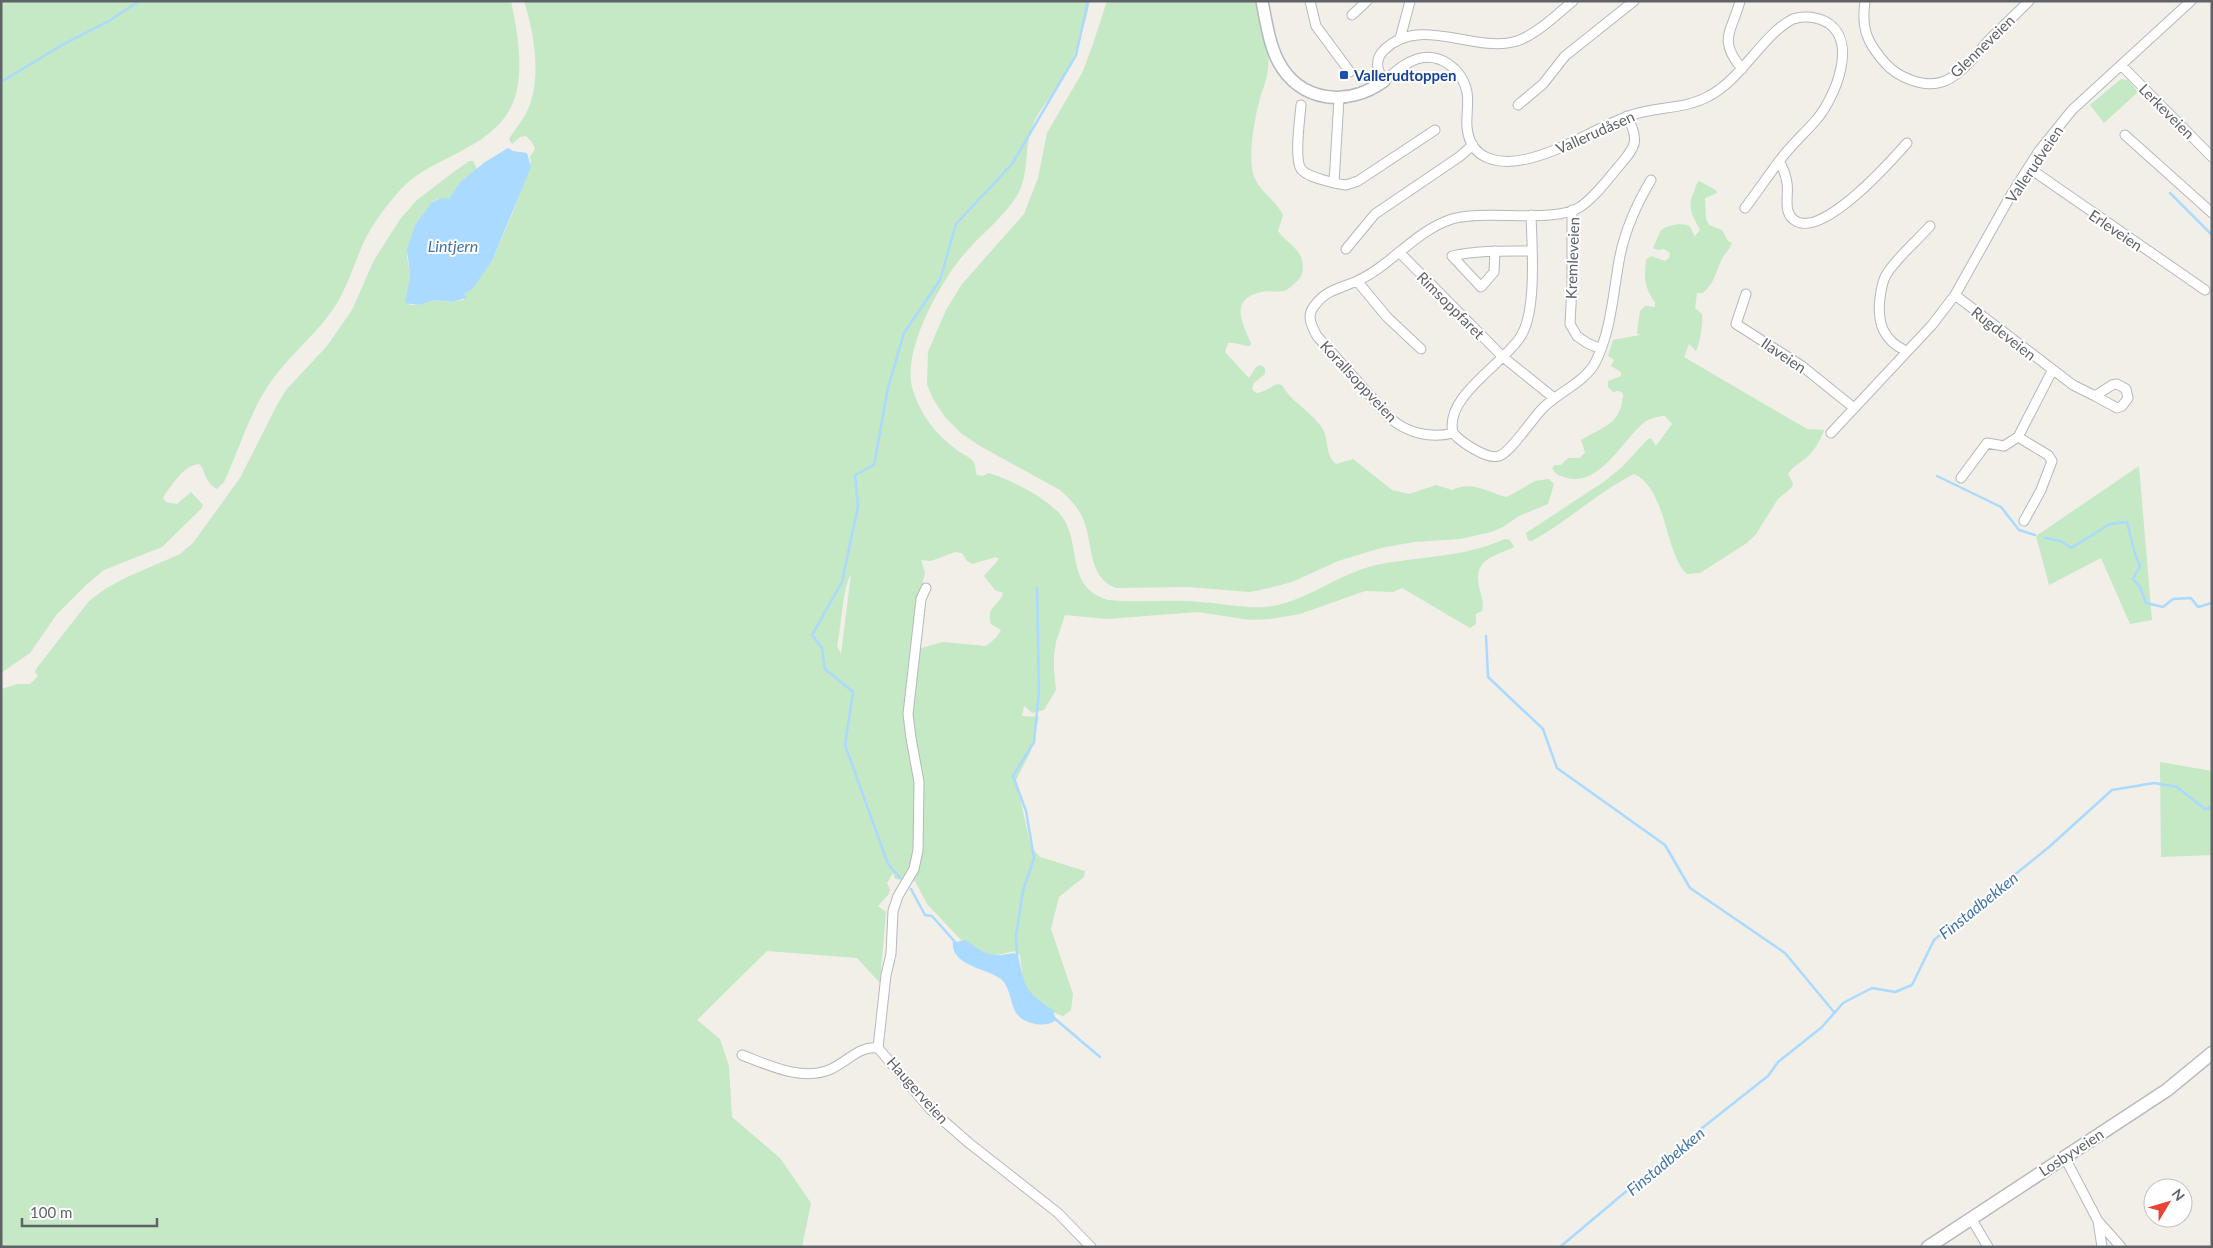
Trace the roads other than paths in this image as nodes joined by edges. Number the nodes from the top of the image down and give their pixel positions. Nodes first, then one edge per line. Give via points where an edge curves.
1 (1262, 1) edge
2 (1310, 1) edge
3 (1367, 1) edge
4 (1410, 1) edge
5 (1573, 1) edge
6 (1634, 1) edge
7 (1740, 1) edge
8 (1865, 1) edge
9 (2029, 1) edge
10 (2191, 1) edge
11 (1352, 15) dead end
12 (1400, 39) junction
13 (2121, 65) junction
14 (1742, 69) junction
15 (1350, 72) dead end
16 (1384, 80) junction
17 (1339, 98) junction
18 (1518, 104) dead end
19 (1301, 105) dead end
20 (1627, 116) junction
21 (1435, 130) dead end
22 (2125, 135) dead end
23 (1907, 143) dead end
24 (1473, 145) junction
25 (2212, 158) edge
26 (1779, 161) junction
27 (2029, 168) junction
28 (1651, 180) dead end
29 (1334, 183) junction
30 (1746, 208) dead end
31 (1572, 210) junction
32 (2212, 213) edge
33 (1531, 215) junction
34 (1930, 226) dead end
35 (1346, 249) dead end
36 (1495, 251) junction
37 (1531, 251) junction
38 (1399, 252) junction
39 (1357, 281) junction
40 (2205, 290) dead end
41 (1746, 294) dead end
42 (1955, 295) junction
43 (1421, 349) dead end
44 (1601, 349) junction
45 (1906, 352) junction
46 (1503, 357) junction
47 (2052, 371) junction
48 (2095, 396) dead end
49 (1554, 398) junction
50 (1854, 408) junction
51 (1453, 433) junction
52 (1831, 433) dead end
53 (2018, 437) junction
54 (1961, 478) dead end
55 (2024, 521) dead end
56 (926, 588) dead end
57 (878, 1048) junction
58 (2212, 1053) edge
59 (742, 1055) dead end
60 (2064, 1156) junction
61 (1971, 1218) junction
62 (2098, 1221) junction
63 (1092, 1247) edge
64 (1928, 1247) edge
65 (1988, 1247) edge
66 (2102, 1247) edge
67 (2121, 1247) edge

1 - 17 street via 1274,50 1287,74 1308,91
2 - 15 street via 1316,26
3 - 11 street
4 - 12 street
5 - 12 street via 1516,42 1496,44 1425,35
6 - 18 street via 1565,56 1543,84
7 - 14 street via 1729,28 1728,41
8 - 9 street, Glenneveien via 1862,21 1877,54 1890,69 1921,83 1942,82 1957,74
10 - 13 street, Vallerudveien
12 - 16 street via 1387,47 1378,59 1377,67
13 - 25 street, Lerkeveien
13 - 27 street, Vallerudveien via 2072,110
14 - 20 street, Vallerudåsen via 1722,88 1699,101
14 - 26 street, Vallerudåsen via 1771,37 1795,19 1811,17 1828,23 1842,40 1841,67 1831,97 1818,118
16 - 17 street via 1364,93
16 - 24 street via 1421,58 1436,58 1452,66 1466,89 1467,129
17 - 29 street
19 - 29 street via 1300,168
20 - 24 street, Vallerudåsen via 1569,145 1519,161 1492,160
20 - 31 street, Kremleveien via 1636,136 1634,147 1600,187
21 - 29 street via 1358,181 1346,185
22 - 32 street
23 - 26 street via 1859,193 1836,211 1812,223 1800,223 1788,213 1786,174
24 - 35 street via 1375,214
26 - 30 street, Vallerudåsen
27 - 40 street, Erleveien
27 - 42 street, Vallerudveien
28 - 44 street via 1625,238 1610,321
31 - 33 street, Korallsoppveien
31 - 44 street, Kremleveien via 1570,324 1577,336
33 - 37 street
33 - 38 street, Korallsoppveien via 1451,219 1425,232
34 - 45 street via 1892,268 1882,287 1879,306 1881,329 1887,339
36 - 36 street via 1478,251 1452,256 1481,287 1494,272
36 - 37 street
37 - 46 street via 1531,292 1526,325 1518,341
38 - 39 street, Korallsoppveien
38 - 46 street, Rimsoppfaret
39 - 43 street via 1387,317
39 - 51 street, Korallsoppveien via 1334,289 1314,305 1310,322 1317,336 1396,423 1423,434
41 - 50 street, Ilaveien via 1736,324 1802,366
42 - 45 street, Vallerudveien
42 - 47 street, Rugdeveien
44 - 49 street via 1589,371
45 - 50 street, Vallerudveien
46 - 49 street, Rimsoppfaret
46 - 51 street via 1462,400 1454,415
47 - 48 street, Rugdeveien
47 - 53 street
49 - 51 street via 1501,456 1486,454
50 - 52 street, Vallerudveien
53 - 54 street via 2004,446 1987,443
53 - 55 street via 2048,455 2052,461
56 - 57 street via 921,599 908,714 919,782 918,850 914,869 893,911 891,954
57 - 59 street, Haugerveien via 870,1046 829,1070 809,1072 793,1072
57 - 63 street, Haugerveien via 930,1109 1058,1214
58 - 60 main road, Losbyveien via 2168,1090
60 - 61 main road, Losbyveien
60 - 62 street
61 - 64 main road, Losbyveien
61 - 65 street
62 - 66 street
62 - 67 street

